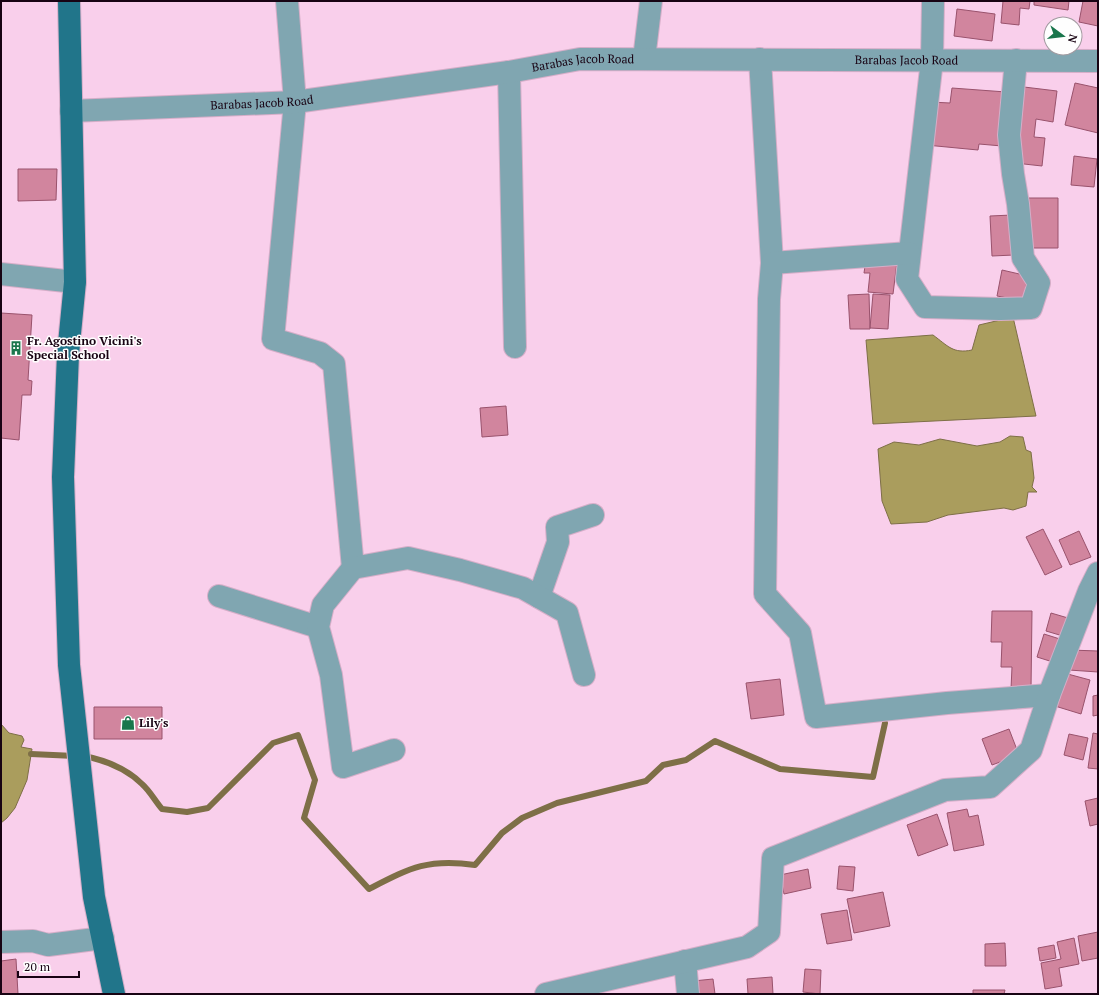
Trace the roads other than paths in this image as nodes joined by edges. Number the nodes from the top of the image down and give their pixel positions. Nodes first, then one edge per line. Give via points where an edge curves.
1 (69, 1) edge
2 (287, 1) edge
3 (651, 1) edge
4 (933, 1) edge
5 (644, 60) junction
6 (760, 60) junction
7 (932, 60) junction
8 (1016, 60) junction
9 (1098, 61) edge
10 (509, 72) junction
11 (295, 102) junction
12 (71, 111) junction
13 (909, 253) junction
14 (772, 263) junction
15 (1, 274) edge
16 (75, 282) junction
17 (514, 346) dead end
18 (594, 515) dead end
19 (353, 568) junction
20 (1098, 573) edge
21 (219, 596) dead end
22 (540, 597) junction
23 (318, 628) junction
24 (584, 675) dead end
25 (1049, 695) junction
26 (394, 750) dead end
27 (103, 938) junction
28 (1, 942) edge
29 (685, 961) junction
30 (114, 994) edge
31 (546, 994) edge
32 (688, 994) edge

1 - 12 main road
2 - 11 street
3 - 5 street
4 - 7 street
5 - 6 street, Barabas Jacob Road
5 - 10 street, Barabas Jacob Road via 580,59
6 - 7 street, Barabas Jacob Road
6 - 14 street
7 - 8 street, Barabas Jacob Road
7 - 13 street
8 - 9 street, Barabas Jacob Road
8 - 13 street via 1009,135 1023,258 1038,283 1031,308 925,307 907,279
10 - 11 street, Barabas Jacob Road
10 - 17 street
11 - 12 street, Barabas Jacob Road
11 - 19 street via 273,339 320,353 334,364
12 - 16 main road
13 - 14 street
14 - 25 street via 769,307 765,594 800,633 816,716
15 - 16 street
16 - 27 main road via 68,354 63,477 69,665 94,897
18 - 22 street via 557,527 558,542
19 - 22 street via 408,558 523,588
19 - 23 street via 323,605
20 - 25 street
21 - 23 street
22 - 24 street via 568,613
23 - 26 street via 331,675 343,767
25 - 29 street via 1031,750 990,787 945,790 773,858 770,932 747,947
27 - 28 street via 48,945 33,941
27 - 30 main road
29 - 31 street
29 - 32 street

